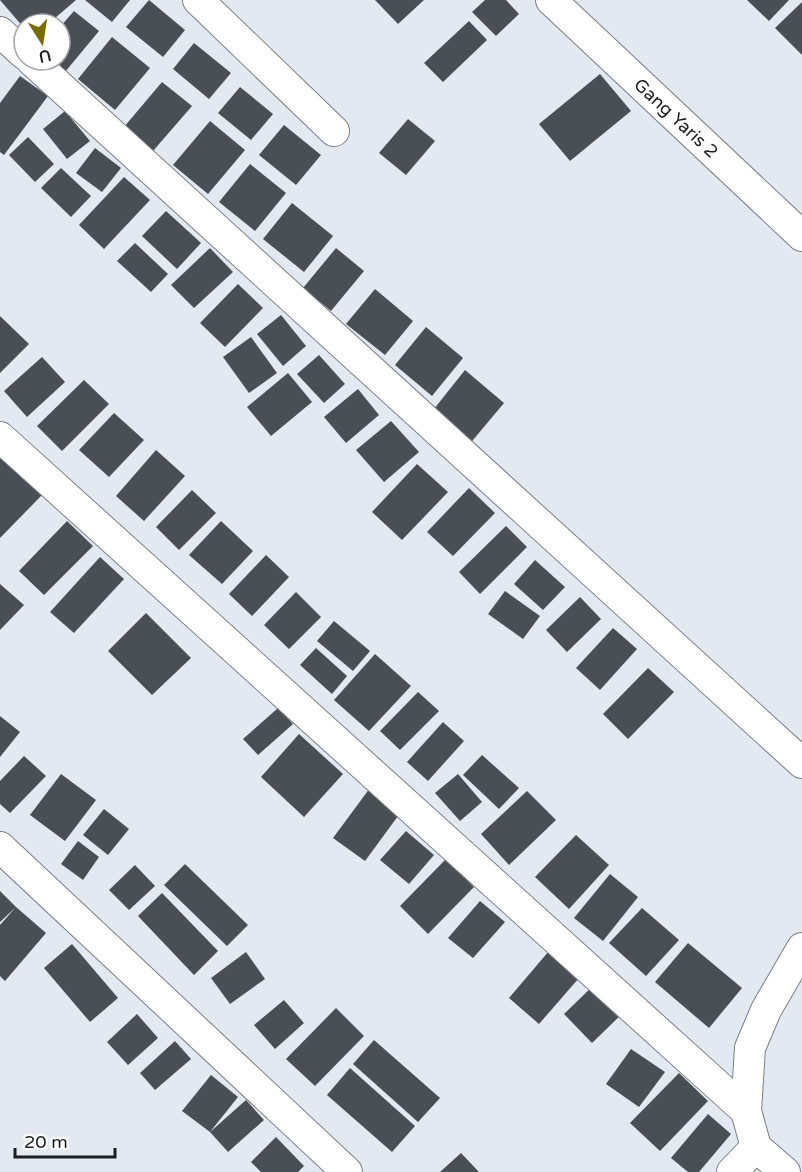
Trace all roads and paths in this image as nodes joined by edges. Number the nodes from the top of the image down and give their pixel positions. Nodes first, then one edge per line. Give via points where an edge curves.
1 (198, 0) edge
2 (551, 0) edge
3 (0, 32) edge
4 (12, 43) edge
5 (44, 72) edge
6 (334, 131) dead end
7 (802, 236) edge
8 (0, 437) edge
9 (802, 763) edge
10 (0, 847) edge
11 (802, 948) edge
12 (746, 1111) junction
13 (756, 1147) junction
14 (347, 1172) edge
15 (732, 1172) edge
16 (785, 1172) edge

1 - 6 street
2 - 7 street, Gang Yaris 2
3 - 4 street
5 - 9 street
8 - 12 street
10 - 14 street
11 - 12 street via 766,1010 750,1048
12 - 13 street
13 - 15 street
13 - 16 street

